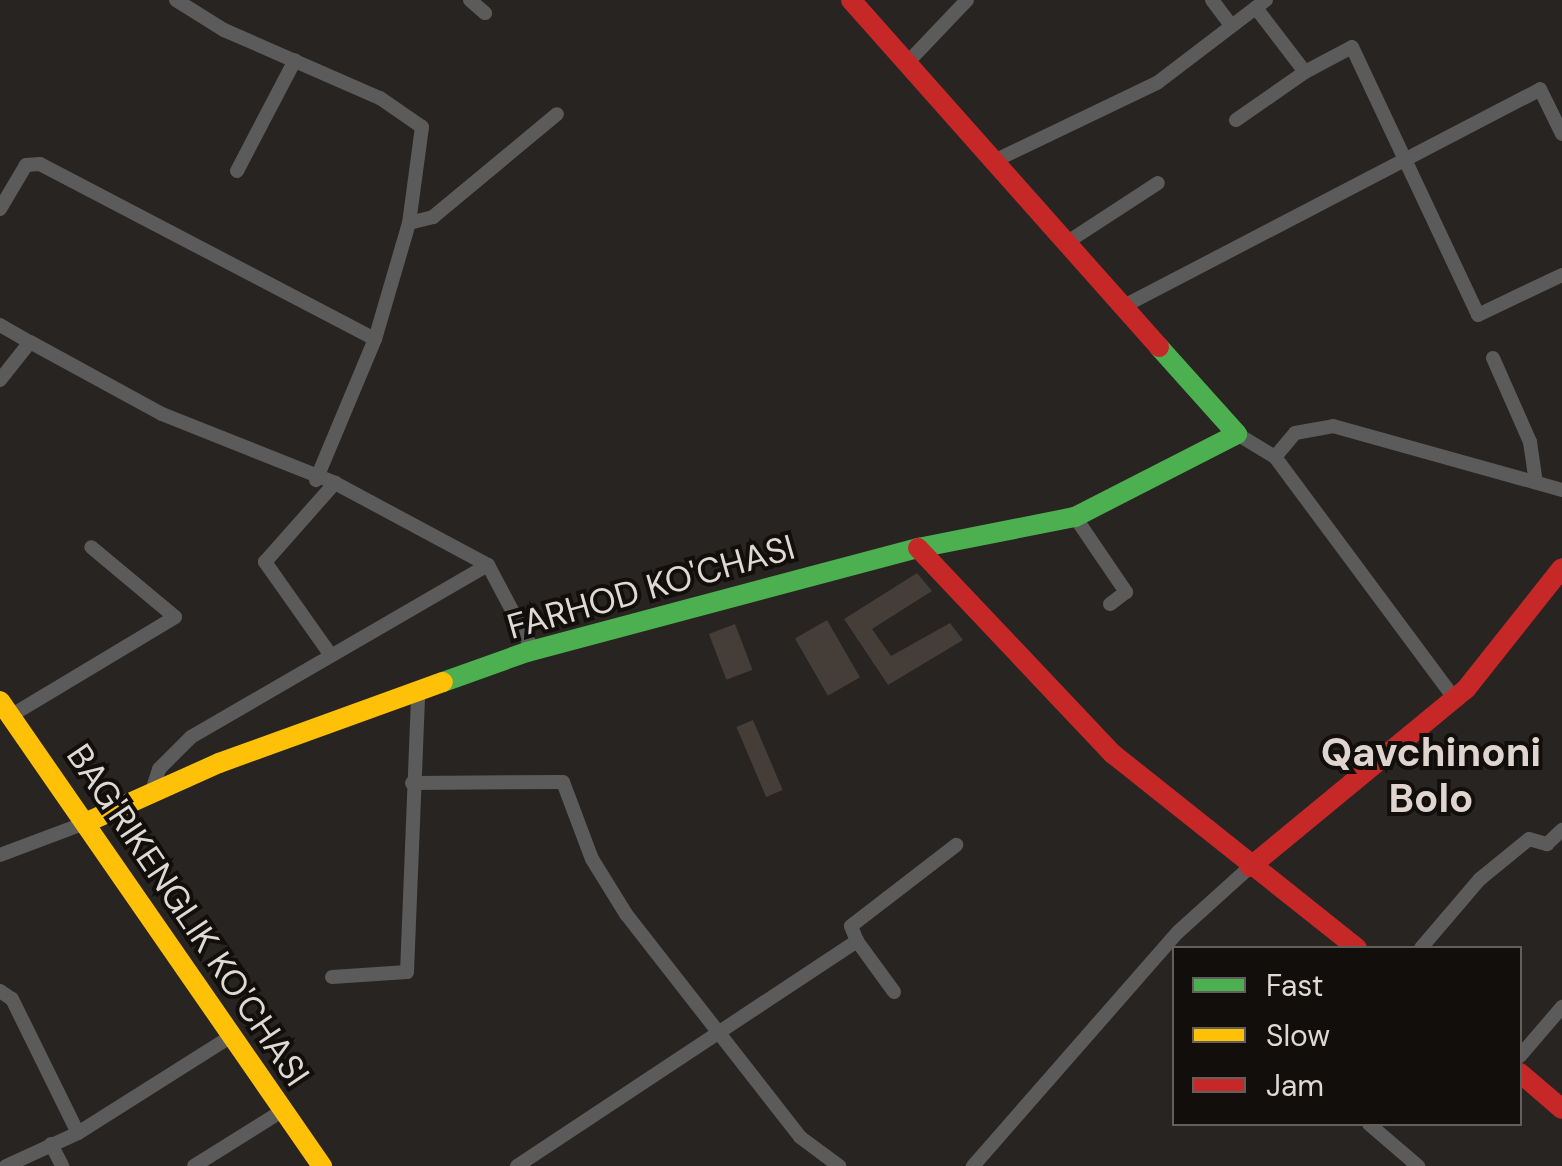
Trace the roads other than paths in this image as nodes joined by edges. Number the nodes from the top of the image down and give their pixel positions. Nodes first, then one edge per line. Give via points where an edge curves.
1 (176, 0) edge
2 (470, 0) edge
3 (851, 0) edge
4 (968, 0) edge
5 (1212, 0) edge
6 (1261, 4) edge
7 (485, 13) dead end
8 (1230, 24) junction
9 (295, 60) junction
10 (908, 62) junction
11 (1305, 72) junction
12 (557, 114) dead end
13 (1236, 120) dead end
14 (1562, 134) edge
15 (1406, 159) junction
16 (996, 160) junction
17 (238, 171) dead end
18 (1158, 183) dead end
19 (0, 209) edge
20 (409, 223) junction
21 (1069, 241) junction
22 (1562, 275) edge
23 (1124, 306) junction
24 (0, 325) edge
25 (374, 339) junction
26 (30, 342) junction
27 (1492, 358) dead end
28 (0, 380) edge
29 (1237, 434) junction
30 (1274, 457) junction
31 (316, 480) junction
32 (335, 484) junction
33 (1536, 484) junction
34 (1562, 490) edge
35 (1074, 517) junction
36 (90, 546) dead end
37 (918, 548) junction
38 (488, 565) junction
39 (1562, 568) edge
40 (1110, 604) dead end
41 (533, 650) junction
42 (330, 654) junction
43 (418, 695) junction
44 (1454, 698) junction
45 (6, 708) edge
46 (412, 783) junction
47 (151, 794) junction
48 (85, 824) junction
49 (1562, 830) edge
50 (956, 845) dead end
51 (0, 855) edge
52 (1250, 867) junction
53 (857, 941) junction
54 (1354, 946) edge
55 (1423, 946) edge
56 (332, 977) dead end
57 (0, 991) edge
58 (894, 992) dead end
59 (1562, 1007) edge
60 (718, 1033) junction
61 (230, 1037) junction
62 (1522, 1054) edge
63 (1522, 1075) edge
64 (1562, 1109) edge
65 (282, 1111) junction
66 (1372, 1126) edge
67 (78, 1133) junction
68 (52, 1144) junction
69 (6, 1166) edge
70 (62, 1166) edge
71 (194, 1166) edge
72 (322, 1166) edge
73 (517, 1166) edge
74 (839, 1166) edge
75 (973, 1166) edge
76 (1418, 1166) edge

1 - 9 street
2 - 7 street
3 - 10 street
4 - 10 street
5 - 8 street
6 - 8 street
6 - 11 street
8 - 16 street via 1156,82
9 - 17 street
9 - 20 street via 418,120 422,147
10 - 16 street
11 - 13 street
11 - 15 street via 1352,47
12 - 20 street via 433,217
14 - 15 street via 1540,89
15 - 22 street via 1478,315
15 - 23 street
16 - 21 street
18 - 21 street
19 - 25 street via 26,164 40,164
20 - 25 street
21 - 23 street
23 - 29 street
24 - 26 street
25 - 31 street
26 - 28 street
26 - 31 street via 162,414
27 - 33 street via 1530,442
29 - 30 street
29 - 35 street, FARHOD KO'CHASI via 1164,478
30 - 33 street via 1295,433 1334,426
30 - 44 street
31 - 32 street
32 - 38 street
32 - 42 street via 265,562
33 - 34 street
35 - 37 street, FARHOD KO'CHASI
35 - 40 street via 1126,592
36 - 45 street via 175,617
37 - 41 street, FARHOD KO'CHASI
37 - 52 street via 1114,754
38 - 41 street
38 - 42 street
39 - 44 street
41 - 43 street, FARHOD KO'CHASI
42 - 47 street via 191,737 159,769
43 - 46 street via 421,739
43 - 47 street, FARHOD KO'CHASI
44 - 52 street
45 - 48 street, BAG'RIKENGLIK KO'CHASI
46 - 56 street via 408,972
46 - 60 street via 563,782 592,858 626,914
47 - 48 street, FARHOD KO'CHASI
48 - 51 street
48 - 61 street, BAG'RIKENGLIK KO'CHASI
49 - 55 street via 1547,844 1529,840 1480,879
50 - 53 street via 851,926
52 - 54 street
52 - 75 street via 1178,932
53 - 58 street
53 - 60 street
57 - 67 street via 12,999
59 - 62 street
60 - 73 street
60 - 74 street via 800,1137
61 - 65 street, BAG'RIKENGLIK KO'CHASI
61 - 67 street
63 - 64 street
65 - 71 street
65 - 72 street, BAG'RIKENGLIK KO'CHASI
66 - 76 street
67 - 68 street
68 - 69 street
68 - 70 street

